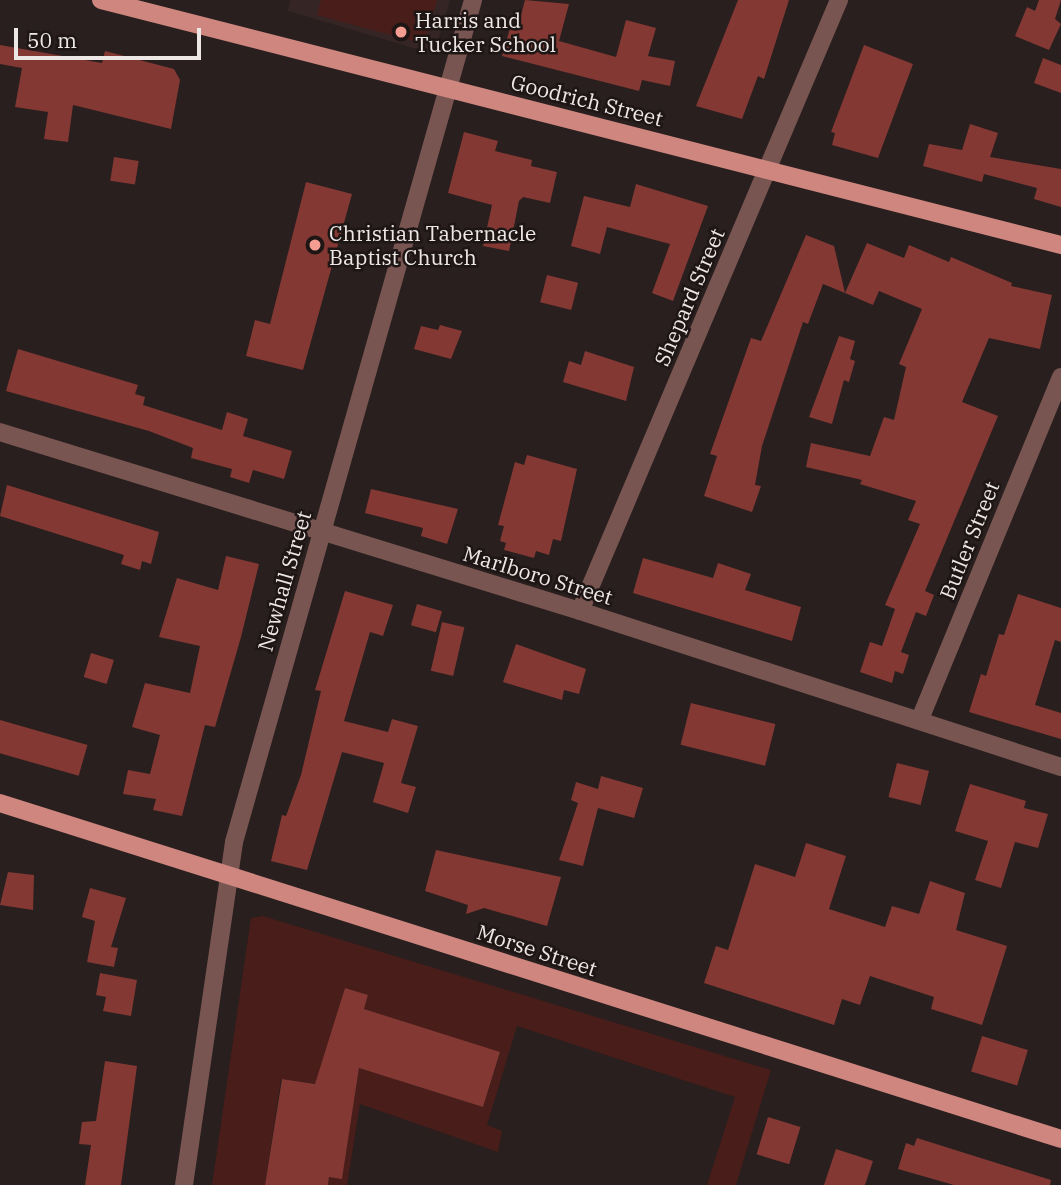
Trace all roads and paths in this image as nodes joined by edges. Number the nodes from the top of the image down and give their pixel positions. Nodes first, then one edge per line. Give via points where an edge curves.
1 (101, 0) edge
2 (473, 0) edge
3 (839, 0) edge
4 (449, 89) junction
5 (769, 169) junction
6 (1061, 245) edge
7 (1061, 377) edge
8 (0, 432) edge
9 (321, 534) junction
10 (580, 611) junction
11 (920, 719) junction
12 (1061, 767) edge
13 (0, 803) edge
14 (229, 877) junction
15 (1061, 1139) edge
16 (184, 1185) edge

1 - 4 main road, Goodrich Street
2 - 4 street, Newhall Street
3 - 5 street, Shepard Street
4 - 5 main road, Goodrich Street
4 - 9 street, Newhall Street
5 - 6 main road, Goodrich Street
5 - 10 street, Shepard Street
7 - 11 street, Butler Street
8 - 9 street, Marlboro Street
9 - 10 street, Marlboro Street
9 - 14 street, Newhall Street via 233,842
10 - 11 street, Marlboro Street
11 - 12 street, Marlboro Street
13 - 14 main road, Morse Street
14 - 15 main road, Morse Street
14 - 16 street, Newhall Street

